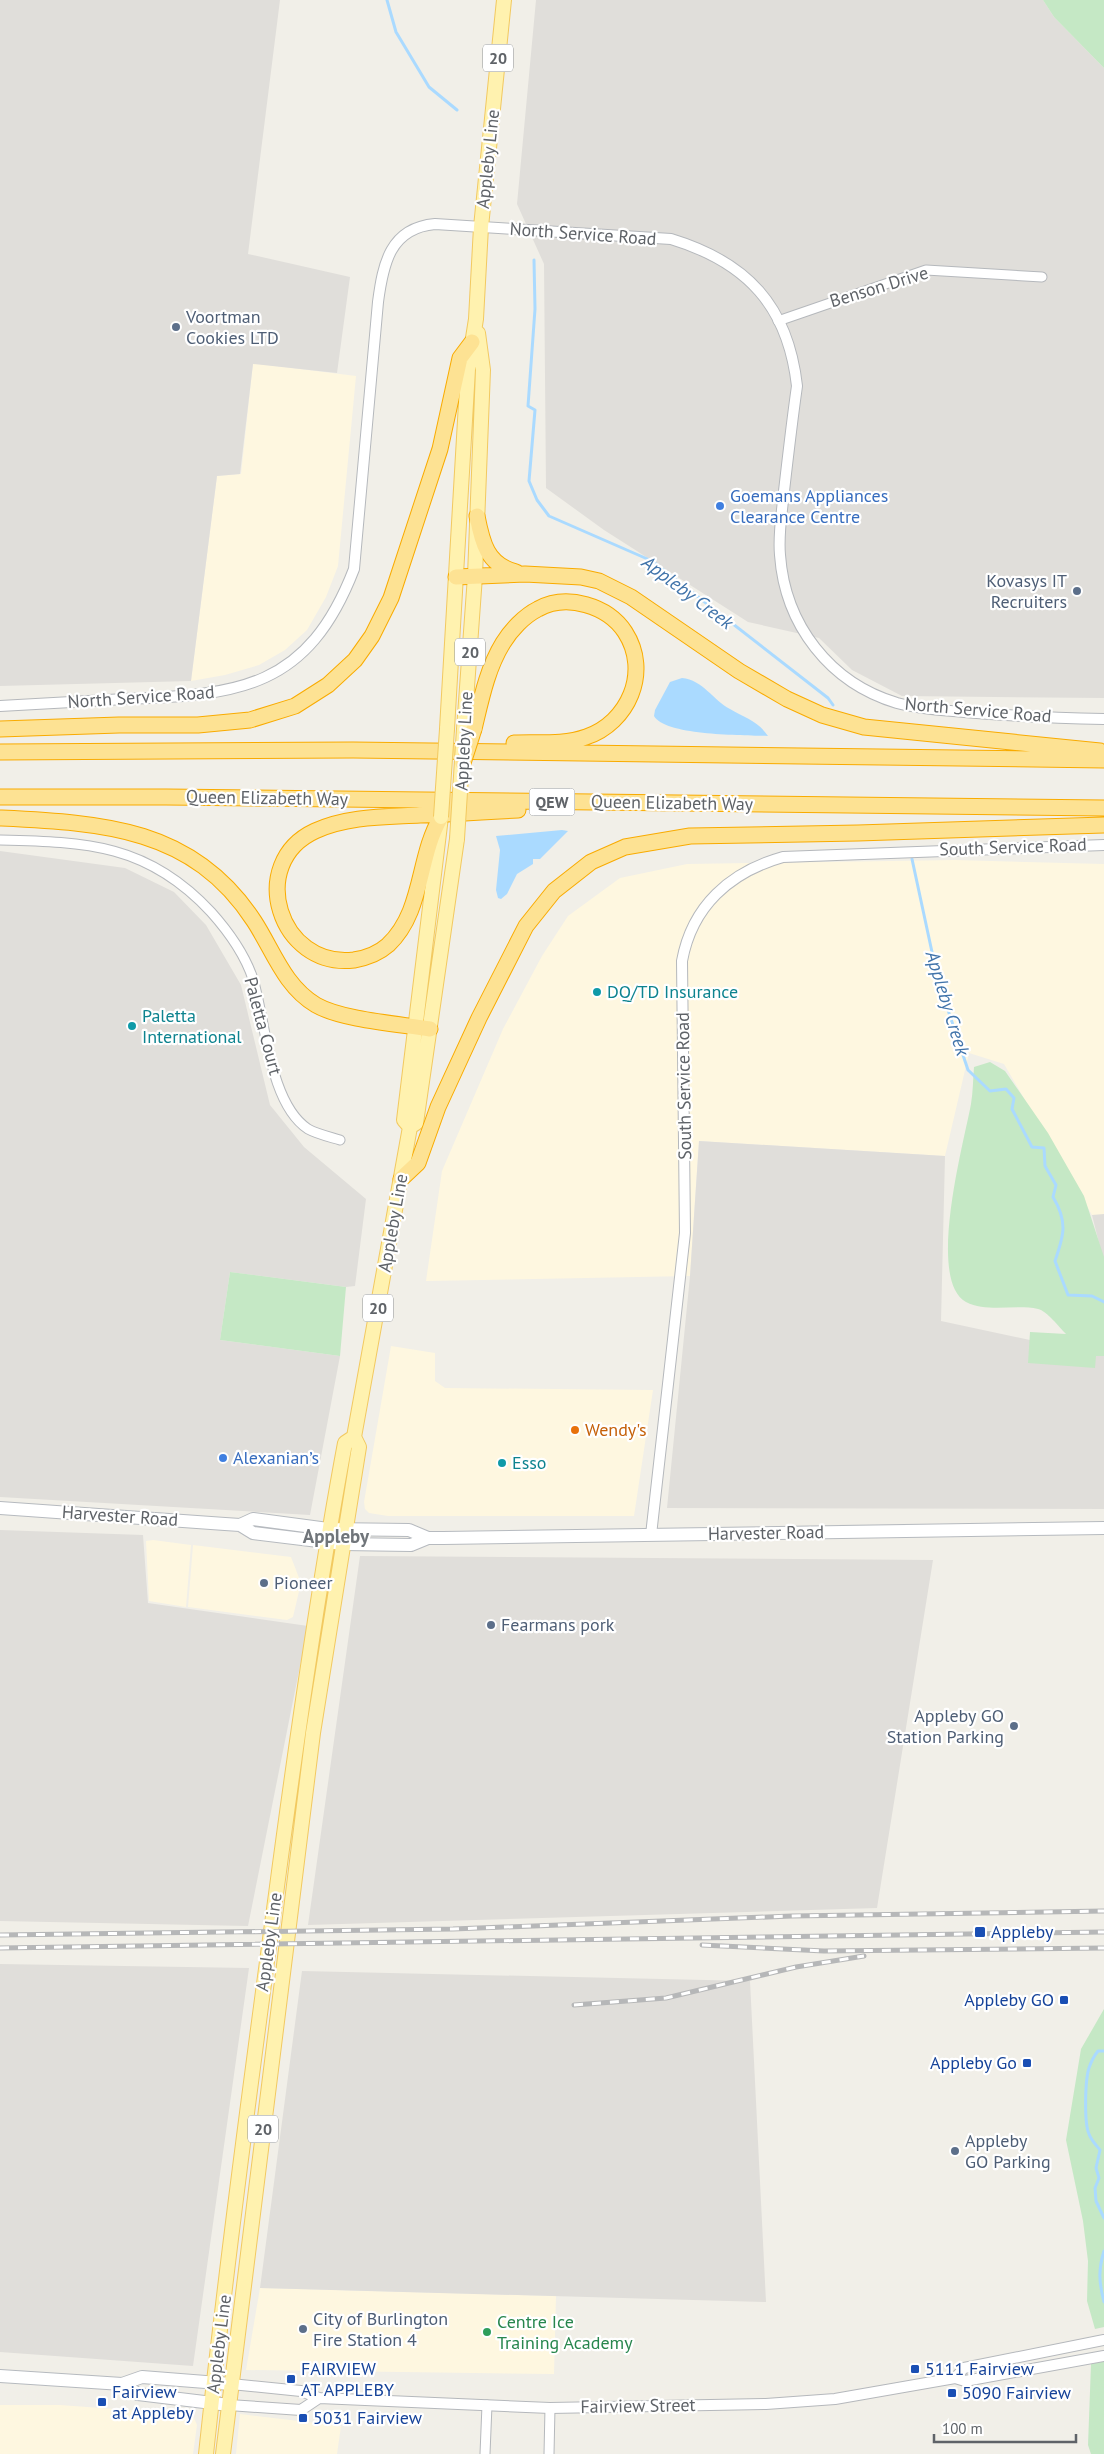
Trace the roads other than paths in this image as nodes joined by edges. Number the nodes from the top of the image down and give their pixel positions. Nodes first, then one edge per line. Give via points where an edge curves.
1 (504, 0) edge
2 (481, 227) junction
3 (1042, 278) dead end
4 (476, 318) junction
5 (778, 320) junction
6 (472, 342) junction
7 (477, 516) junction
8 (525, 574) junction
9 (475, 576) junction
10 (456, 577) junction
11 (0, 706) edge
12 (1104, 719) edge
13 (0, 729) edge
14 (469, 729) junction
15 (353, 750) junction
16 (0, 752) edge
17 (1104, 752) edge
18 (1104, 760) edge
19 (463, 763) joint
20 (0, 797) edge
21 (574, 802) junction
22 (1104, 808) edge
23 (441, 817) joint
24 (0, 818) edge
25 (1104, 825) edge
26 (0, 840) edge
27 (435, 840) junction
28 (1104, 844) edge
29 (424, 1028) junction
30 (340, 1140) dead end
31 (401, 1179) junction
32 (354, 1437) junction
33 (0, 1508) edge
34 (348, 1510) junction
35 (1104, 1528) edge
36 (345, 1529) junction
37 (373, 1530) junction
38 (651, 1535) junction
39 (327, 1536) junction
40 (428, 1538) junction
41 (343, 1544) junction
42 (1104, 2340) edge
43 (1104, 2356) edge
44 (0, 2376) edge
45 (955, 2378) junction
46 (214, 2382) junction
47 (122, 2384) junction
48 (231, 2384) junction
49 (319, 2398) junction
50 (211, 2402) junction
51 (229, 2405) junction
52 (488, 2405) junction
53 (550, 2408) junction
54 (206, 2454) edge
55 (223, 2454) edge
56 (485, 2454) edge
57 (549, 2454) edge

1 - 2 main road, Appleby Line / 20
2 - 4 main road, Appleby Line / 20
2 - 5 street, North Service Road via 671,239 700,248 736,268 766,299
2 - 11 street, North Service Road via 424,225 403,235 389,253 381,277 378,302 354,569 330,620 315,639 280,670 247,686 180,697
3 - 5 street, Benson Drive via 926,270
4 - 6 main road, Appleby Line / 20
4 - 7 main road, Appleby Line / 20 via 483,370
5 - 12 street, North Service Road via 789,345 797,386 780,530 782,570 792,610 819,655 836,671 873,694 916,708
6 - 10 main road, Appleby Line / 20
6 - 13 highway via 460,358 440,450 391,598 372,636 355,660 328,685 295,706 250,720 198,726
7 - 8 highway via 489,556 507,570
7 - 9 main road, Appleby Line / 20
8 - 9 highway
8 - 17 highway via 581,576 615,588 762,686 822,715 882,730
9 - 10 highway
9 - 14 main road, Appleby Line / 20
10 - 23 main road, Appleby Line / 20, bridge
14 - 15 highway via 498,652 530,614 556,603 586,605 610,615 626,634 636,667 630,701 607,726 586,738
14 - 19 highway, bridge
15 - 16 highway
15 - 18 highway
19 - 29 main road, Appleby Line / 20, bridge via 457,840
20 - 21 highway, Queen Elizabeth Way / QEW
21 - 22 highway, Queen Elizabeth Way / QEW
21 - 27 highway via 530,810 379,817 315,831 300,840 281,866 277,893 285,926 307,949 321,957 346,960 379,952 401,930 410,913
23 - 27 highway
24 - 29 highway via 131,832 182,852 208,868 231,890 264,937 284,974 302,995 317,1006
25 - 31 highway via 690,836 625,847 590,862 554,891 526,926 438,1107 418,1163
26 - 30 street, Paletta Court via 63,841 128,854 170,875 196,896 237,947 252,978 284,1102 309,1129
27 - 29 main road, Appleby Line / 20
28 - 38 street, South Service Road via 783,857 762,863 732,881 708,902 695,920 686,940 682,961 685,1233
29 - 31 main road, Appleby Line / 20 via 404,1120 410,1127
31 - 32 main road, Appleby Line / 20
32 - 34 main road, Appleby Line / 20 via 359,1447
32 - 39 main road, Appleby Line / 20 via 344,1443
33 - 39 main road, Harvester Road via 240,1525 253,1519
34 - 36 main road, Appleby Line / 20
34 - 37 main road
35 - 38 main road, Harvester Road
36 - 37 main road, Harvester Road
36 - 39 main road, Harvester Road
36 - 41 main road, Appleby Line / 20
37 - 40 main road, Harvester Road via 409,1530
38 - 40 main road, Harvester Road
39 - 41 main road, Harvester Road
39 - 46 main road, Appleby Line / 20 via 258,2022
40 - 41 main road, Harvester Road via 411,1545
41 - 48 main road, Appleby Line / 20 via 311,1743
42 - 45 street, Fairview Street via 964,2368
43 - 45 street, Fairview Street via 966,2381
44 - 47 main road, Fairview Street
45 - 53 street, Fairview Street via 835,2399 799,2402
46 - 47 main road, Fairview Street via 142,2377
46 - 48 main road, Fairview Street
46 - 50 main road, Appleby Line / 20
47 - 50 main road, Fairview Street via 138,2394
48 - 49 street, Fairview Street via 301,2391
48 - 51 main road, Appleby Line / 20
49 - 51 street, Fairview Street via 301,2410
49 - 52 street, Fairview Street
50 - 51 main road, Fairview Street
50 - 54 main road, Appleby Line
51 - 55 main road, Appleby Line
52 - 53 street, Fairview Street
52 - 56 street
53 - 57 street

